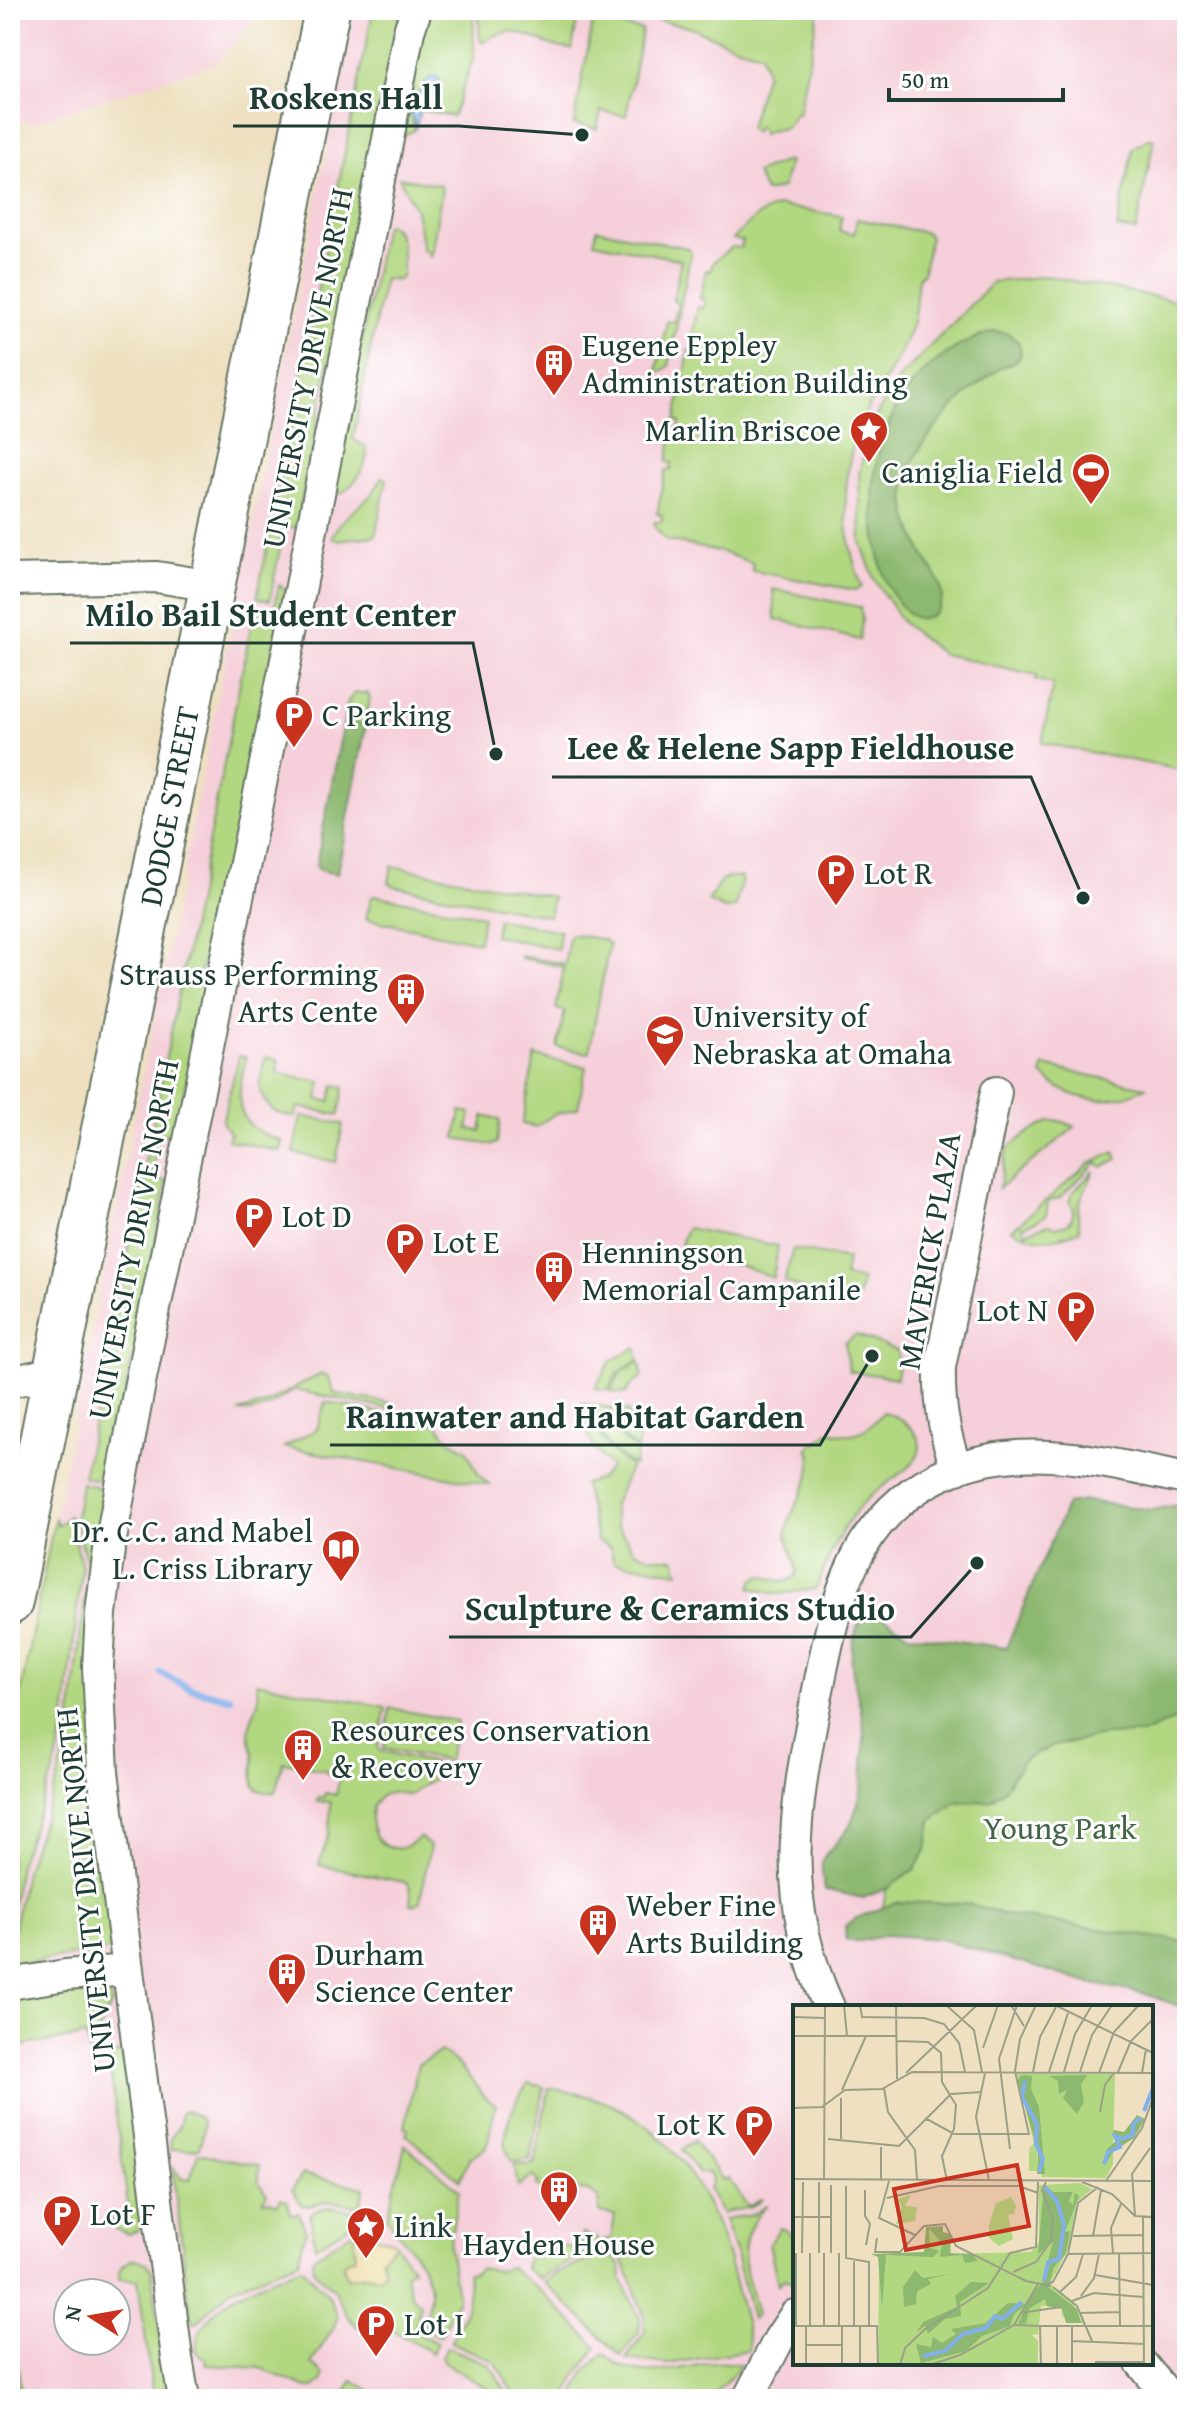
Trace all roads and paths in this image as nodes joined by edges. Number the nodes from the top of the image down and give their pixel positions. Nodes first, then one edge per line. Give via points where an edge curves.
1 (327, 10) edge
2 (416, 10) edge
3 (10, 580) edge
4 (213, 586) junction
5 (996, 1092) dead end
6 (55, 1372) junction
7 (10, 1382) edge
8 (957, 1469) junction
9 (1187, 1479) edge
10 (10, 1602) edge
11 (128, 1970) junction
12 (10, 1984) edge
13 (828, 2005) edge
14 (793, 2318) edge
15 (1143, 2365) edge
16 (184, 2399) edge
17 (748, 2399) edge
18 (1171, 2399) edge

1 - 4 highway, DODGE STREET
2 - 11 street, UNIVERSITY DRIVE NORTH via 104,1578 100,1730
3 - 4 street via 157,577
4 - 6 highway, DODGE STREET
5 - 8 street, MAVERICK PLAZA via 940,1367 944,1431
6 - 7 street
6 - 10 highway, DODGE STREET
8 - 9 street via 1001,1456 1046,1454
8 - 13 street via 911,1494 875,1528 849,1569 831,1627 794,1835 800,1917
11 - 12 street
11 - 16 street, UNIVERSITY DRIVE NORTH
14 - 17 street
15 - 18 street

